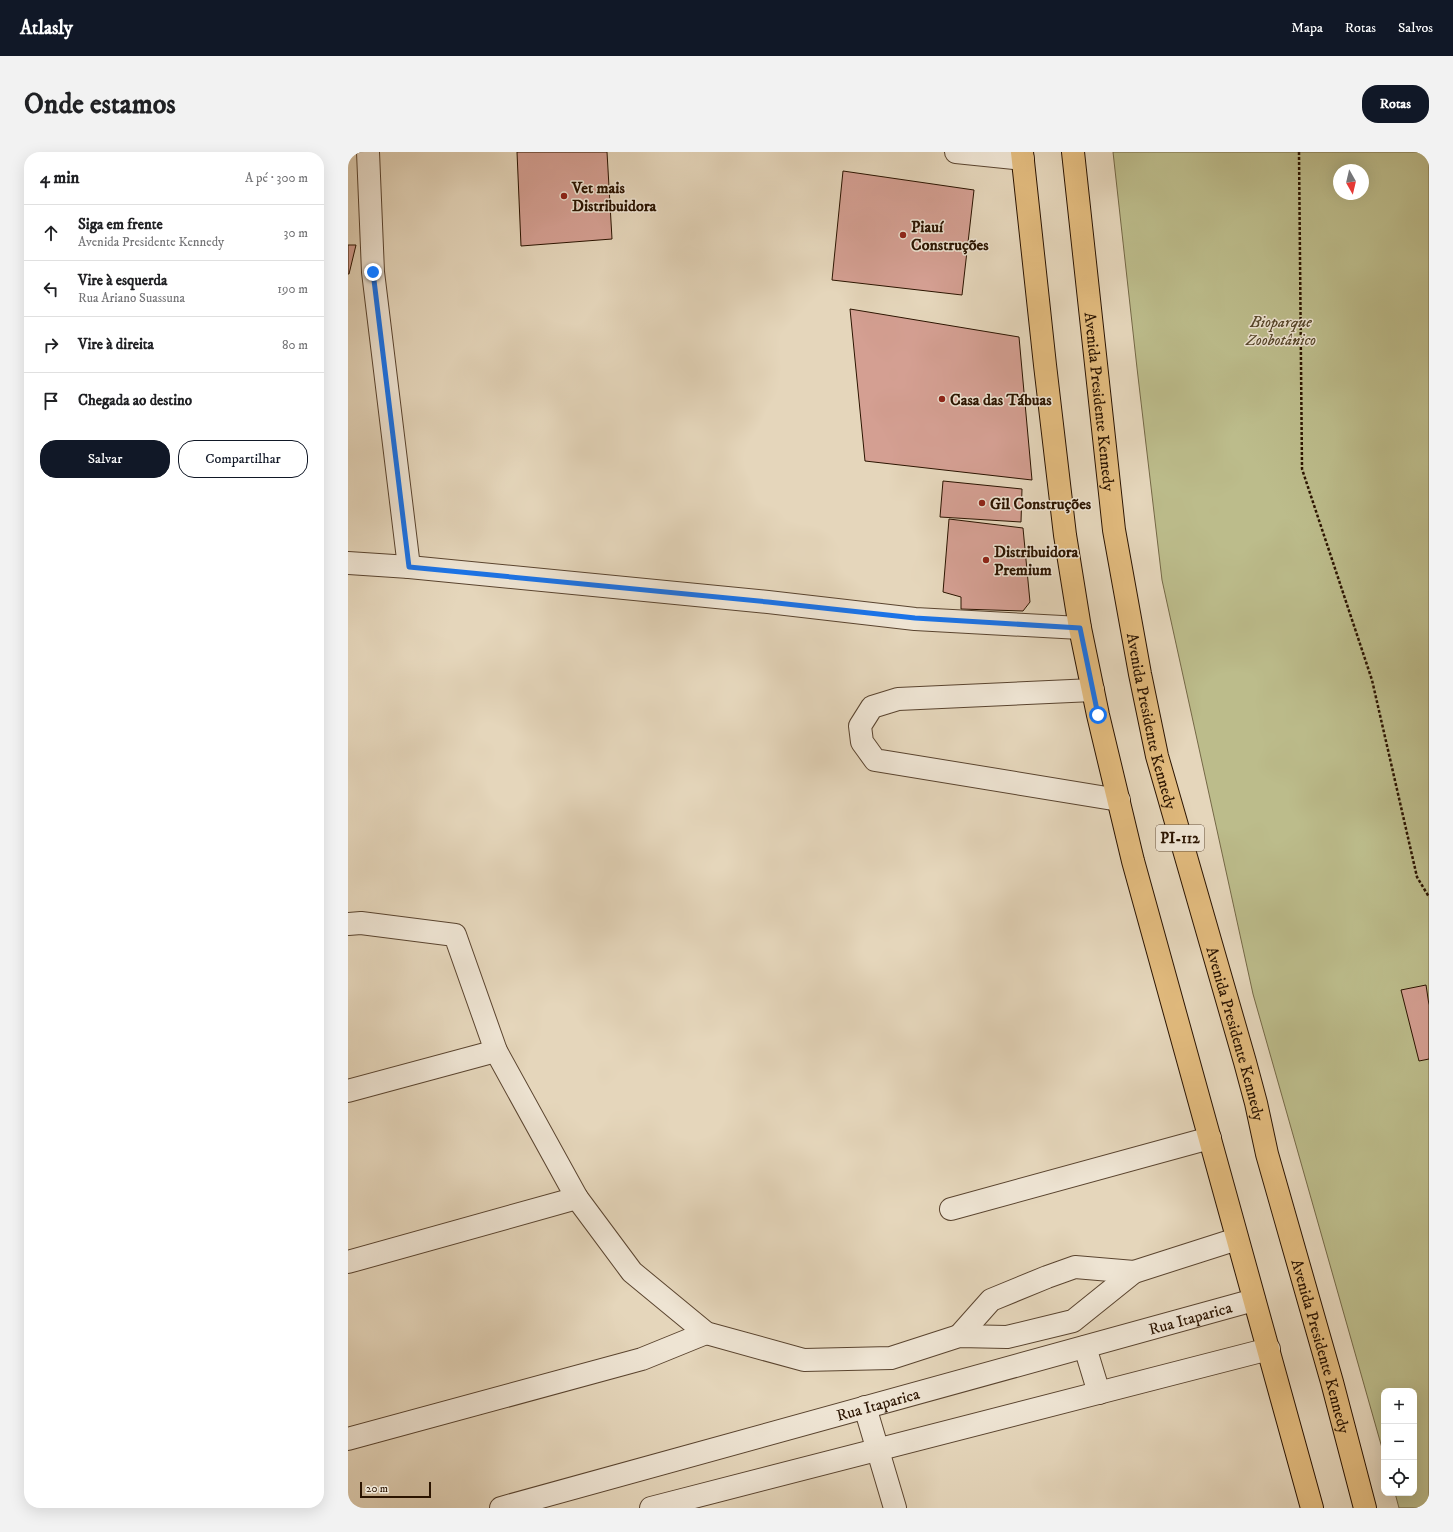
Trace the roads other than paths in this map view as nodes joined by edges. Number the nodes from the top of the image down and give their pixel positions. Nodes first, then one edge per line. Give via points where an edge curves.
1 (368, 152) edge
2 (956, 152) edge
3 (1073, 153) edge
4 (1022, 156) edge
5 (348, 563) edge
6 (409, 567) junction
7 (1080, 628) junction
8 (1093, 690) junction
9 (1119, 800) junction
10 (348, 924) edge
11 (496, 1051) junction
12 (348, 1091) edge
13 (1210, 1138) junction
14 (577, 1198) junction
15 (951, 1209) dead end
16 (1237, 1239) junction
17 (348, 1262) edge
18 (1134, 1272) junction
19 (1254, 1300) junction
20 (706, 1333) junction
21 (959, 1336) junction
22 (1085, 1347) junction
23 (1269, 1349) junction
24 (1100, 1393) junction
25 (865, 1407) junction
26 (348, 1439) edge
27 (878, 1450) junction
28 (501, 1508) edge
29 (651, 1508) edge
30 (895, 1508) edge
31 (1312, 1508) edge
32 (1365, 1508) edge

1 - 6 street via 373,272
2 - 4 street
3 - 32 main road, Avenida Presidente Kennedy / PI-112 via 1114,530 1155,749 1247,1069 1267,1154
4 - 7 main road via 1065,535
5 - 6 street
6 - 7 street via 915,618
7 - 8 main road
8 - 9 main road
8 - 9 street via 898,699 872,707 860,726 862,742 875,760
9 - 13 main road via 1133,861
10 - 11 street via 361,923 455,935
11 - 12 street
11 - 14 street
13 - 15 street
13 - 16 main road
14 - 17 street
14 - 20 street via 632,1272
16 - 18 street
16 - 19 main road
18 - 21 street via 1074,1321 1007,1337
18 - 21 street via 1075,1267 1047,1277 991,1300
19 - 22 street, Rua Itaparica
19 - 23 main road
20 - 21 street via 804,1360 891,1358
20 - 26 street via 642,1359
22 - 24 street
22 - 25 street, Rua Itaparica
23 - 24 street
23 - 31 main road
24 - 27 street
25 - 27 street
25 - 28 street, Rua Itaparica
27 - 29 street
27 - 30 street

